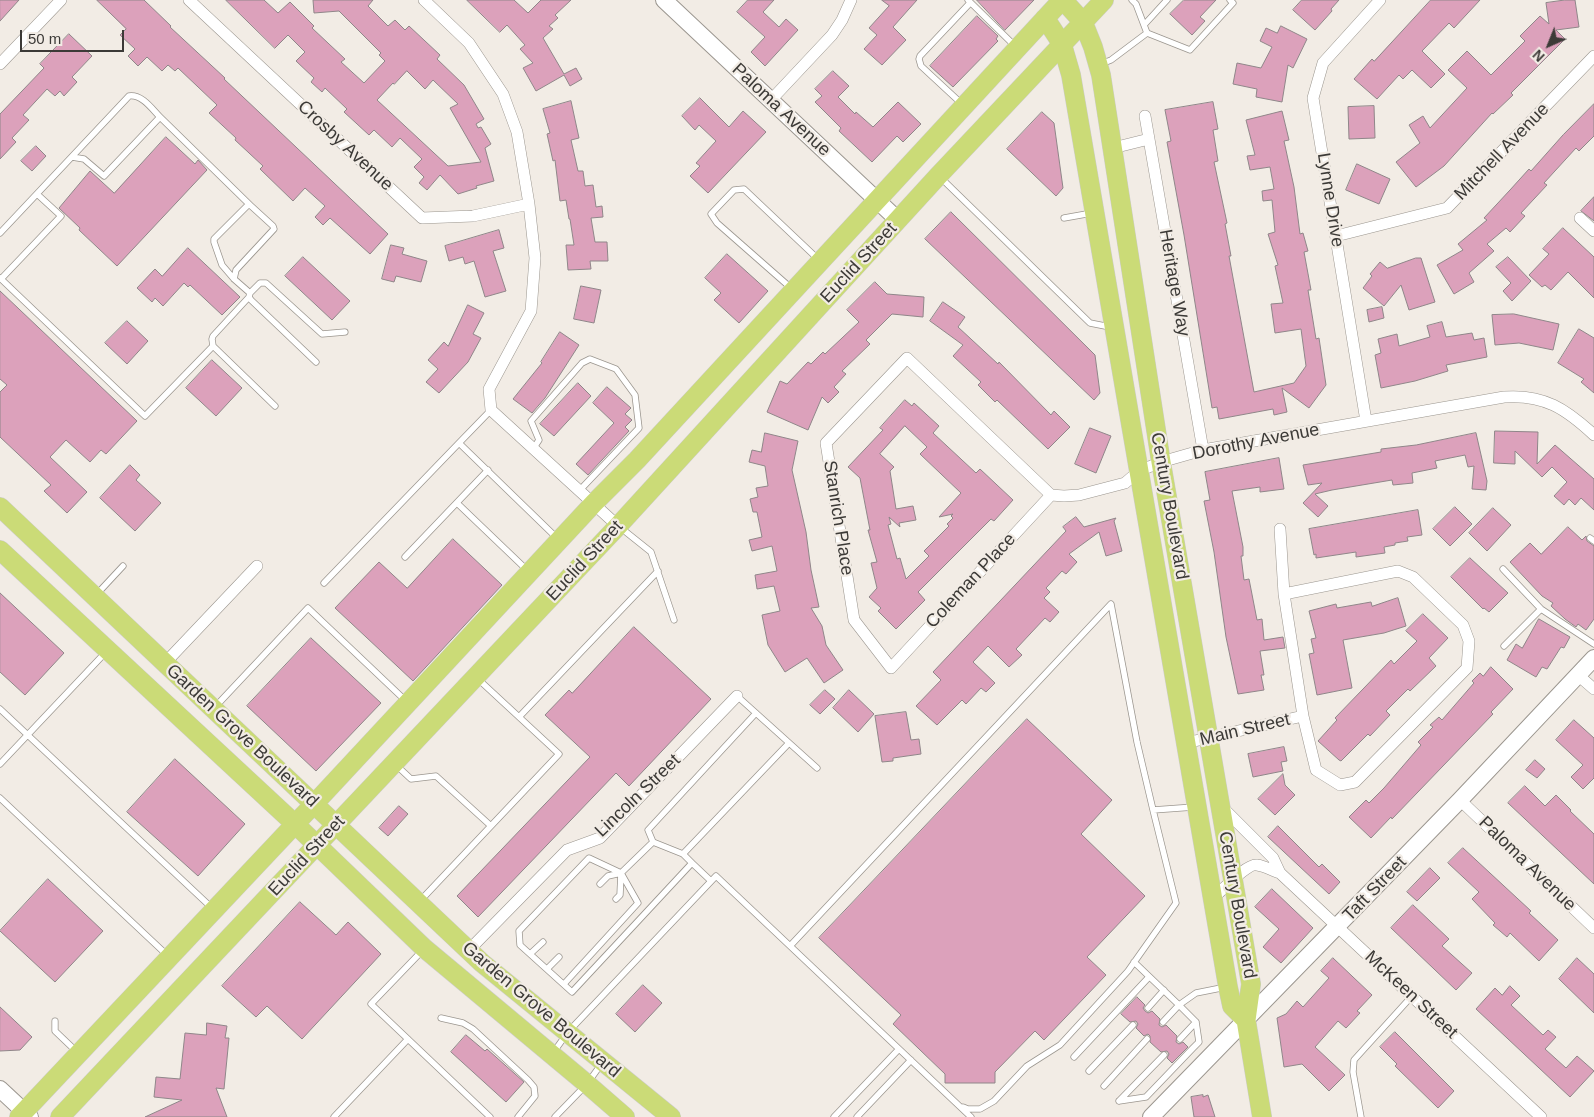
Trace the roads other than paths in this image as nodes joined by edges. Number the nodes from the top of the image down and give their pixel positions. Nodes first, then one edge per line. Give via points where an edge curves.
1 (61, 0) edge
2 (189, 0) edge
3 (424, 0) edge
4 (664, 0) edge
5 (851, 0) edge
6 (1062, 0) edge
7 (1104, 0) edge
8 (1168, 0) edge
9 (1230, 0) edge
10 (1380, 0) edge
11 (969, 1) edge
12 (1136, 1) edge
13 (1045, 18) junction
14 (1083, 22) junction
15 (1144, 24) junction
16 (1147, 32) junction
17 (1062, 44) junction
18 (1017, 48) junction
19 (1594, 56) edge
20 (0, 64) edge
21 (1099, 65) junction
22 (771, 100) junction
23 (964, 106) junction
24 (1145, 116) dead end
25 (160, 117) junction
26 (1148, 139) junction
27 (1113, 148) junction
28 (72, 157) junction
29 (938, 176) junction
30 (37, 194) junction
31 (877, 200) junction
32 (529, 204) junction
33 (250, 205) junction
34 (1094, 213) junction
35 (1064, 218) dead end
36 (1580, 218) dead end
37 (898, 220) junction
38 (1594, 231) edge
39 (0, 233) edge
40 (1336, 236) junction
41 (820, 262) junction
42 (1, 279) edge
43 (234, 279) junction
44 (793, 291) junction
45 (249, 295) junction
46 (1115, 328) junction
47 (1140, 331) junction
48 (345, 332) dead end
49 (213, 346) junction
50 (316, 362) dead end
51 (275, 406) dead end
52 (491, 410) junction
53 (1366, 421) junction
54 (1594, 435) edge
55 (459, 442) junction
56 (533, 449) junction
57 (1203, 450) junction
58 (1161, 462) junction
59 (488, 470) junction
60 (1139, 471) junction
61 (1051, 494) junction
62 (587, 497) junction
63 (457, 502) junction
64 (1, 511) edge
65 (618, 526) junction
66 (1280, 529) dead end
67 (559, 540) junction
68 (0, 550) edge
69 (405, 557) dead end
70 (123, 566) dead end
71 (257, 566) dead end
72 (1503, 569) dead end
73 (658, 571) junction
74 (530, 572) junction
75 (324, 583) dead end
76 (1284, 594) junction
77 (95, 596) junction
78 (1541, 609) junction
79 (674, 620) dead end
80 (1594, 644) edge
81 (1504, 646) dead end
82 (107, 651) junction
83 (1594, 658) edge
84 (165, 663) junction
85 (891, 668) joint
86 (1578, 675) junction
87 (477, 677) junction
88 (1594, 689) edge
89 (738, 696) joint
90 (408, 703) junction
91 (0, 709) edge
92 (213, 709) junction
93 (756, 713) junction
94 (1303, 716) junction
95 (519, 717) junction
96 (28, 735) junction
97 (1208, 738) junction
98 (789, 743) junction
99 (1186, 744) junction
100 (0, 764) edge
101 (394, 764) junction
102 (817, 768) dead end
103 (0, 798) edge
104 (1460, 800) junction
105 (314, 804) junction
106 (1220, 806) junction
107 (1197, 807) junction
108 (1153, 810) junction
109 (295, 824) junction
110 (336, 826) junction
111 (491, 826) junction
112 (652, 842) junction
113 (317, 846) junction
114 (683, 854) junction
115 (692, 863) junction
116 (621, 873) junction
117 (1280, 873) junction
118 (711, 881) junction
119 (1233, 881) junction
120 (600, 884) dead end
121 (1213, 898) junction
122 (616, 899) dead end
123 (418, 903) junction
124 (214, 910) junction
125 (1338, 927) junction
126 (1594, 928) edge
127 (543, 942) dead end
128 (790, 946) junction
129 (424, 948) junction
130 (468, 951) junction
131 (530, 954) junction
132 (169, 957) junction
133 (559, 957) dead end
134 (1134, 962) junction
135 (547, 969) junction
136 (1150, 976) junction
137 (564, 984) junction
138 (1228, 987) junction
139 (1164, 990) junction
140 (1412, 996) junction
141 (1179, 1005) junction
142 (1148, 1008) dead end
143 (441, 1018) dead end
144 (1246, 1020) junction
145 (54, 1021) dead end
146 (1163, 1022) dead end
147 (1196, 1022) junction
148 (1133, 1025) dead end
149 (568, 1032) junction
150 (408, 1039) junction
151 (1147, 1039) dead end
152 (1180, 1039) dead end
153 (899, 1049) junction
154 (78, 1054) junction
155 (552, 1055) junction
156 (1164, 1055) dead end
157 (1074, 1057) dead end
158 (911, 1060) junction
159 (603, 1062) junction
160 (1089, 1071) dead end
161 (587, 1084) junction
162 (1104, 1086) dead end
163 (0, 1089) edge
164 (959, 1105) junction
165 (24, 1115) edge
166 (60, 1117) edge
167 (334, 1117) edge
168 (490, 1117) edge
169 (518, 1117) edge
170 (555, 1117) edge
171 (625, 1117) edge
172 (671, 1117) edge
173 (834, 1117) edge
174 (857, 1117) edge
175 (972, 1117) edge
176 (1151, 1117) edge
177 (1262, 1117) edge
178 (1361, 1117) edge
179 (1540, 1117) edge

1 - 20 street
2 - 32 street, Crosby Avenue via 422,218 473,216
3 - 32 street via 469,42 503,94 517,132
4 - 22 street, Paloma Avenue
5 - 22 street via 832,36
6 - 13 main road, Euclid Street
6 - 14 main road, Century Boulevard
7 - 14 main road, Euclid Street
8 - 15 lane
9 - 16 lane via 1233,3 1190,50
10 - 40 street, Lynne Drive via 1324,64 1313,98
11 - 18 lane
11 - 23 lane via 919,59 922,66
12 - 15 lane
13 - 17 main road, Century Boulevard
13 - 18 main road, Euclid Street
14 - 17 main road, Euclid Street
14 - 21 main road, Century Boulevard
15 - 16 lane
16 - 21 lane via 1111,60
17 - 29 main road, Euclid Street
17 - 34 main road, Century Boulevard via 1072,74
18 - 23 main road, Euclid Street
19 - 40 street, Mitchell Avenue via 1448,208
21 - 27 main road, Century Boulevard
22 - 31 street, Paloma Avenue
23 - 31 main road, Euclid Street
24 - 26 street, Heritage Way
25 - 28 lane via 104,176 84,159
25 - 28 lane via 140,97 129,96
25 - 33 lane
26 - 27 street
26 - 57 street, Heritage Way
27 - 47 main road, Century Boulevard
28 - 30 lane
29 - 37 main road, Euclid Street
29 - 46 lane via 1090,323
30 - 39 lane
30 - 42 lane via 60,216
31 - 37 street, Paloma Avenue
31 - 41 main road, Euclid Street
32 - 52 street via 535,258 531,311 489,389
33 - 43 lane via 214,238 222,265
33 - 43 lane via 274,229 236,270
34 - 35 lane
34 - 46 main road, Century Boulevard
36 - 38 street
37 - 65 main road, Euclid Street
40 - 53 street, Lynne Drive
41 - 44 main road, Euclid Street
41 - 44 lane via 744,189 734,190 711,214 717,224
42 - 49 lane via 145,416
43 - 45 lane
44 - 62 main road, Euclid Street via 638,460
45 - 48 lane via 260,283 266,283 322,334
45 - 49 lane via 213,336
45 - 50 lane
46 - 47 main road
46 - 60 main road, Century Boulevard
47 - 58 main road, Century Boulevard
49 - 51 lane
52 - 55 lane
52 - 56 street
53 - 54 street, Dorothy Avenue via 1521,396 1559,407
53 - 57 street, Dorothy Avenue
55 - 59 lane
55 - 75 lane
56 - 62 street
56 - 62 lane via 539,440 531,420 582,363 590,358 616,369 636,395 639,428
57 - 58 street, Dorothy Avenue
58 - 60 street, Dorothy Avenue
58 - 97 main road, Century Boulevard
59 - 63 lane
59 - 67 lane
60 - 61 street, Dorothy Avenue via 1125,483 1080,495
60 - 99 main road, Century Boulevard
61 - 85 street, Coleman Place
61 - 85 street, Stanrich Place via 908,358 826,443 854,620
62 - 65 street
62 - 67 main road, Euclid Street
63 - 69 lane
63 - 74 lane
64 - 77 main road, Garden Grove Boulevard
65 - 73 lane via 651,552
65 - 87 main road, Euclid Street
66 - 76 street
67 - 74 main road, Euclid Street
68 - 82 main road, Garden Grove Boulevard
70 - 77 lane
71 - 84 street
72 - 78 lane
73 - 79 lane
73 - 95 lane
74 - 90 main road, Euclid Street
76 - 94 street
76 - 94 street via 1398,571 1413,577 1463,625 1469,641 1467,668 1355,782 1340,785 1316,770
77 - 84 main road, Garden Grove Boulevard
78 - 80 lane
78 - 81 lane
82 - 96 lane
82 - 109 main road, Garden Grove Boulevard
83 - 86 street, Taft Street
84 - 92 main road, Garden Grove Boulevard
86 - 88 street
86 - 104 street, Taft Street
87 - 95 lane
87 - 101 main road, Euclid Street
89 - 93 lane
89 - 130 street, Lincoln Street via 600,838 567,850
90 - 92 lane via 308,608
90 - 105 main road, Euclid Street
91 - 96 lane
92 - 105 main road, Garden Grove Boulevard
93 - 98 lane
93 - 112 lane via 648,830
94 - 97 street, Main Street
95 - 111 lane via 559,754
96 - 100 lane
96 - 124 lane
97 - 99 street, Main Street
97 - 106 main road, Century Boulevard
98 - 102 lane
98 - 114 lane
99 - 107 main road, Century Boulevard
101 - 110 main road, Euclid Street
101 - 111 lane via 411,779 436,776
103 - 132 lane
104 - 125 street, Taft Street
104 - 126 street, Paloma Avenue
105 - 109 main road, Euclid Street
105 - 110 main road, Garden Grove Boulevard
106 - 117 street, McKeen Street via 1273,858
106 - 119 main road, Century Boulevard
107 - 108 lane
107 - 121 main road, Century Boulevard
108 - 128 lane via 1111,604
108 - 134 lane via 1176,902
109 - 113 main road, Garden Grove Boulevard
109 - 124 main road, Euclid Street
110 - 113 main road, Euclid Street
110 - 123 main road, Garden Grove Boulevard
111 - 123 lane
112 - 114 lane
112 - 116 lane
113 - 129 main road, Garden Grove Boulevard
113 - 166 main road, Euclid Street
114 - 115 lane
115 - 118 lane
115 - 137 lane via 572,992
116 - 120 lane via 608,876
116 - 122 lane via 620,895
116 - 131 lane via 589,858 519,931 520,945
116 - 137 lane via 638,903
117 - 119 street, McKeen Street via 1252,865
117 - 125 street, McKeen Street
118 - 128 lane via 716,876
118 - 149 lane
119 - 121 street, McKeen Street
119 - 144 main road, Century Boulevard via 1251,984
121 - 138 main road, Century Boulevard
123 - 130 main road, Garden Grove Boulevard
124 - 132 main road, Euclid Street
125 - 140 street, McKeen Street
125 - 144 street, Taft Street
127 - 131 lane
128 - 153 lane
129 - 150 lane via 371,1004
129 - 155 main road, Garden Grove Boulevard
130 - 149 main road, Garden Grove Boulevard
131 - 135 lane
132 - 154 main road, Euclid Street
133 - 135 lane
134 - 136 lane
134 - 164 lane via 1060,1045 1027,1066 994,1100 980,1109
135 - 137 lane
136 - 139 lane
136 - 157 lane
138 - 141 lane via 1196,993
138 - 144 main road, Century Boulevard via 1232,1006
139 - 141 lane
139 - 142 lane
140 - 178 lane via 1354,1060 1352,1065
140 - 179 street, McKeen Street
141 - 146 lane
141 - 147 lane
143 - 169 lane via 463,1022 473,1029 534,1087 536,1096
144 - 176 street, Taft Street
144 - 177 main road, Century Boulevard
145 - 154 lane via 55,1031
147 - 152 lane
147 - 156 lane via 1199,1042 1146,1096 1119,1102
148 - 160 lane
149 - 155 lane
149 - 159 main road, Garden Grove Boulevard
150 - 167 lane
150 - 168 lane
151 - 162 lane
153 - 158 lane
153 - 173 lane
154 - 165 main road, Euclid Street
155 - 161 main road, Garden Grove Boulevard
158 - 164 lane
158 - 174 lane
159 - 161 lane
159 - 172 main road, Garden Grove Boulevard
161 - 170 lane
161 - 171 main road, Garden Grove Boulevard
163 - 165 street
164 - 175 lane

